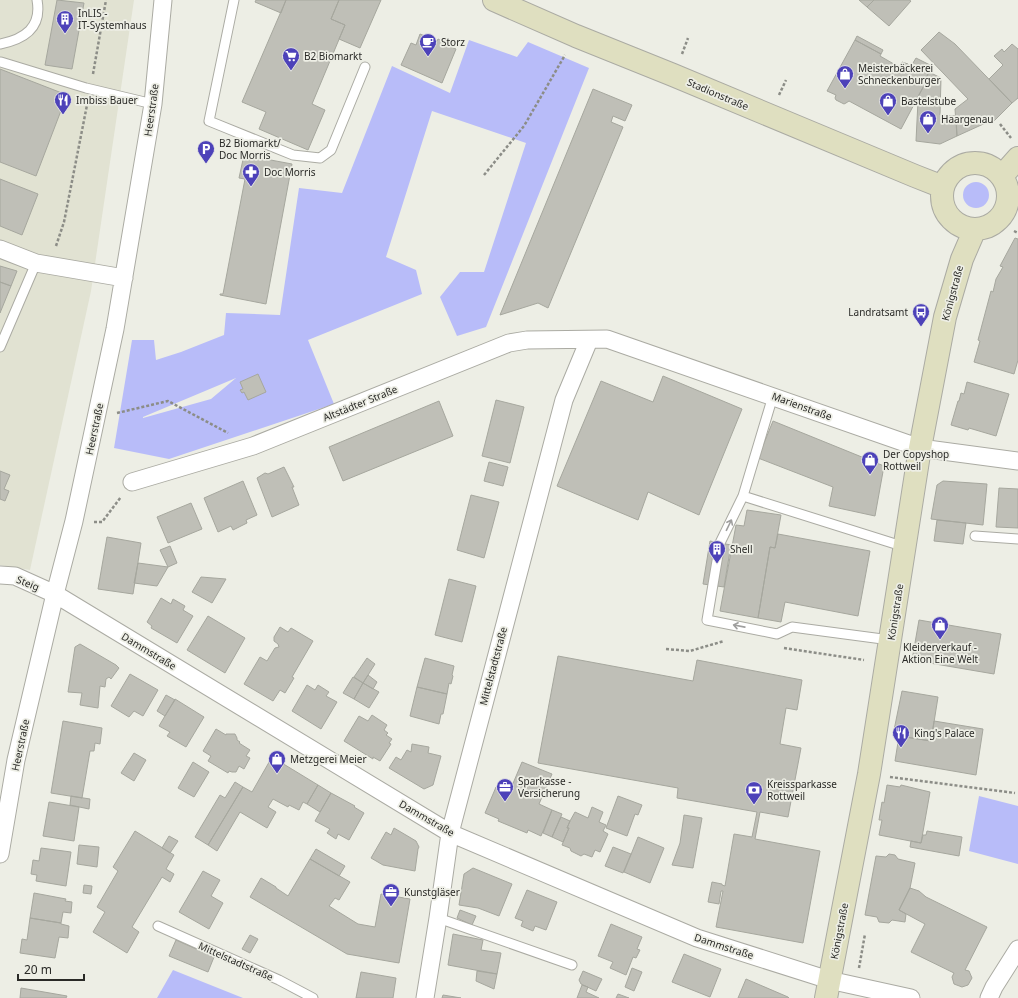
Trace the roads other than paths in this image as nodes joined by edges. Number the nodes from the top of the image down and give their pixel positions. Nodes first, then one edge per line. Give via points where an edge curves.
1 (36, 0) edge
2 (163, 0) edge
3 (234, 0) edge
4 (494, 0) edge
5 (0, 44) edge
6 (1, 62) edge
7 (365, 67) dead end
8 (153, 104) junction
9 (1016, 150) edge
10 (1002, 176) junction
11 (943, 187) junction
12 (974, 229) junction
13 (0, 249) edge
14 (42, 264) junction
15 (124, 278) junction
16 (589, 340) junction
17 (0, 347) edge
18 (773, 396) junction
19 (920, 448) junction
20 (1018, 461) edge
21 (132, 482) road end
22 (743, 496) junction
23 (975, 536) dead end
24 (1018, 539) edge
25 (905, 547) junction
26 (0, 575) edge
27 (55, 594) junction
28 (890, 640) junction
29 (450, 833) junction
30 (0, 852) edge
31 (438, 918) junction
32 (158, 926) dead end
33 (1018, 949) edge
34 (572, 965) dead end
35 (827, 989) edge
36 (314, 998) edge
37 (425, 998) edge
38 (911, 998) edge
39 (989, 998) edge

1 - 5 lane via 37,20 27,33 17,40
2 - 8 street, Heerstraße
3 - 7 lane via 209,122 293,155 320,158 331,150
4 - 11 street, Stadionstraße
6 - 8 lane via 90,89
8 - 15 street, Heerstraße
9 - 10 street
10 - 11 street via 994,168 974,162 964,164 955,170
10 - 12 street via 1007,185 1008,195 1005,211 995,223 985,228
11 - 12 street via 942,197 948,216 965,228
12 - 19 street, Königstraße via 962,259 945,317
13 - 14 street
14 - 15 street
14 - 17 lane
15 - 27 street, Heerstraße via 97,417
16 - 18 street, Marienstraße via 607,339
16 - 21 street, Altstädter Straße via 527,340 509,343 253,446
16 - 29 street, Mittelstadtstraße via 564,400
18 - 19 street, Marienstraße
18 - 22 lane
19 - 20 street, Marienstraße
19 - 25 street, Königstraße
22 - 25 lane
28 -> 22 lane via 792,627 777,634 707,620 720,543
23 - 24 lane
25 - 28 street, Königstraße
26 - 27 street, Steig via 15,576
27 - 29 street, Dammstraße
27 - 30 street, Heerstraße via 16,760
28 - 35 street, Königstraße via 869,774
29 - 31 street, Mittelstadtstraße
29 - 35 street, Dammstraße via 697,938
31 - 34 lane
31 - 37 street, Mittelstadtstraße
32 - 36 lane, Mittelstadtstraße
33 - 39 street
35 - 38 street, Dammstraße via 855,986

